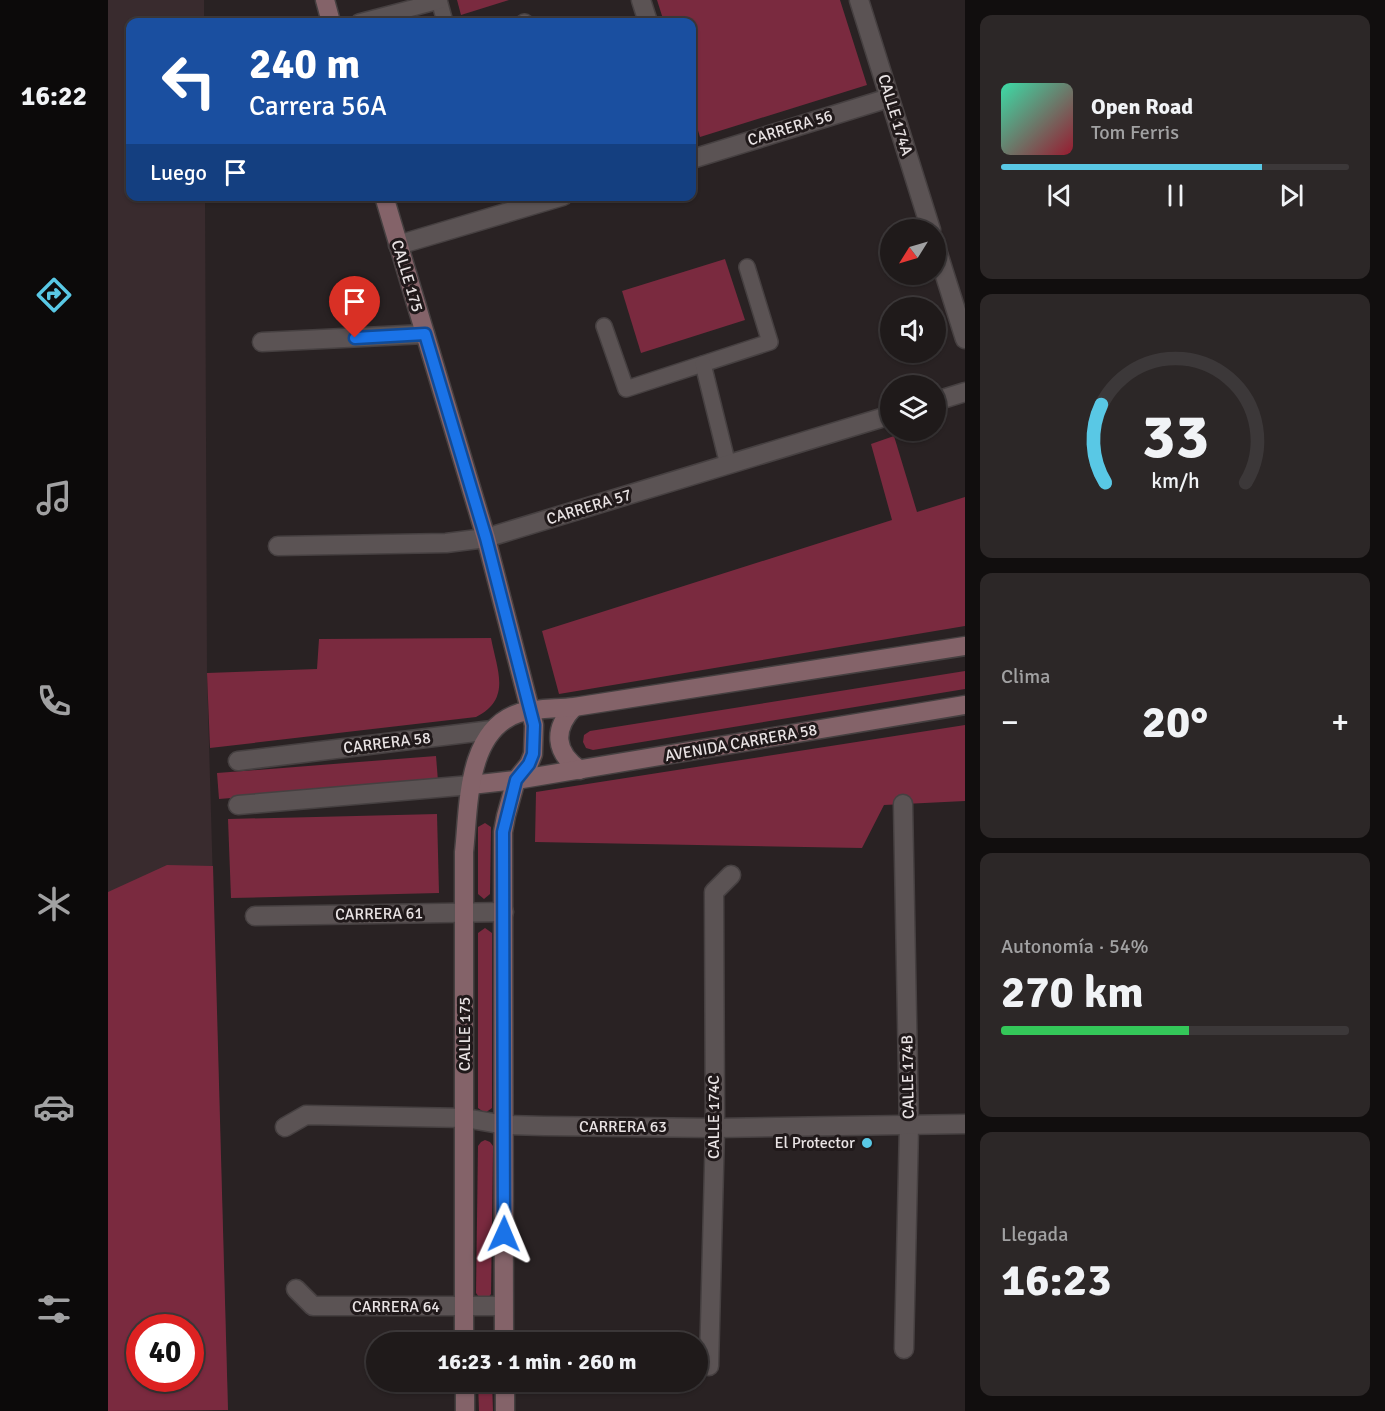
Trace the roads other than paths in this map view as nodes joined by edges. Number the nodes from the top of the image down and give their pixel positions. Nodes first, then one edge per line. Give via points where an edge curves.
1 (325, 0) edge
2 (641, 0) edge
3 (859, 0) edge
4 (439, 1) edge
5 (330, 18) edge
6 (374, 18) edge
7 (444, 18) edge
8 (647, 18) edge
9 (889, 98) junction
10 (696, 158) edge
11 (385, 201) edge
12 (546, 201) edge
13 (928, 219) edge
14 (398, 245) junction
15 (747, 267) dead end
16 (946, 279) edge
17 (604, 326) dead end
18 (425, 334) junction
19 (965, 339) edge
20 (261, 342) dead end
21 (703, 364) junction
22 (965, 392) edge
23 (946, 398) edge
24 (880, 418) edge
25 (728, 465) junction
26 (486, 538) junction
27 (278, 546) dead end
28 (965, 646) edge
29 (965, 705) edge
30 (574, 707) junction
31 (531, 711) junction
32 (492, 730) junction
33 (238, 761) dead end
34 (580, 770) junction
35 (516, 780) junction
36 (471, 785) junction
37 (903, 804) dead end
38 (238, 805) dead end
39 (731, 875) dead end
40 (504, 912) junction
41 (465, 913) junction
42 (255, 916) dead end
43 (465, 1118) junction
44 (965, 1124) edge
45 (505, 1125) junction
46 (909, 1126) junction
47 (285, 1127) dead end
48 (715, 1128) junction
49 (296, 1289) dead end
50 (503, 1306) junction
51 (464, 1307) junction
52 (464, 1332) edge
53 (504, 1332) edge
54 (904, 1349) dead end
55 (709, 1366) dead end
56 (465, 1392) edge
57 (504, 1392) edge
58 (465, 1411) edge
59 (505, 1411) edge

1 - 5 street
2 - 8 street
3 - 9 street, CALLE 174A
4 - 6 lane
4 - 7 lane
9 - 10 street, CARRERA 56
9 - 13 street, CALLE 174A
11 - 14 street, CALLE 175
12 - 14 street
14 - 18 street, CALLE 175
15 - 21 lane via 770,342
16 - 19 street
17 - 21 lane via 626,389
18 - 20 street
18 - 26 street, CALLE 175
21 - 25 lane
22 - 23 street
24 - 25 street, CARRERA 57
25 - 26 street, CARRERA 57
26 - 27 street, CARRERA 57 via 446,543
26 - 31 street, CALLE 175
28 - 30 street
29 - 34 street, AVENIDA CARRERA 58
30 - 31 street
30 - 34 street via 563,722 559,740 562,753
31 - 32 street, CARRERA 58 via 518,713
31 - 35 street, CALLE 175 via 533,754
32 - 33 street, CARRERA 58
32 - 36 street, CALLE 175 via 476,761
34 - 35 street, AVENIDA CARRERA 58
35 - 36 street
35 - 40 street, CALLE 175 via 503,832
36 - 38 street
36 - 41 street, CALLE 175 via 464,852
37 - 46 street, CALLE 174B
39 - 48 street, CALLE 174C via 714,892
40 - 41 street, CARRERA 61
40 - 45 street, CALLE 175
41 - 42 street, CARRERA 61
41 - 43 street, CALLE 175
43 - 45 street, CARRERA 63
43 - 47 street, CARRERA 63 via 306,1115
43 - 51 street, CALLE 175
44 - 46 street, CARRERA 63
45 - 48 street, CARRERA 63
45 - 50 street, CALLE 175
46 - 48 street, CARRERA 63
46 - 54 street, CALLE 174B
48 - 55 street, CALLE 174C
49 - 51 street, CARRERA 64 via 313,1306
50 - 51 street, CARRERA 64
50 - 53 street, CALLE 175
51 - 52 street, CALLE 175
56 - 58 street
57 - 59 street

